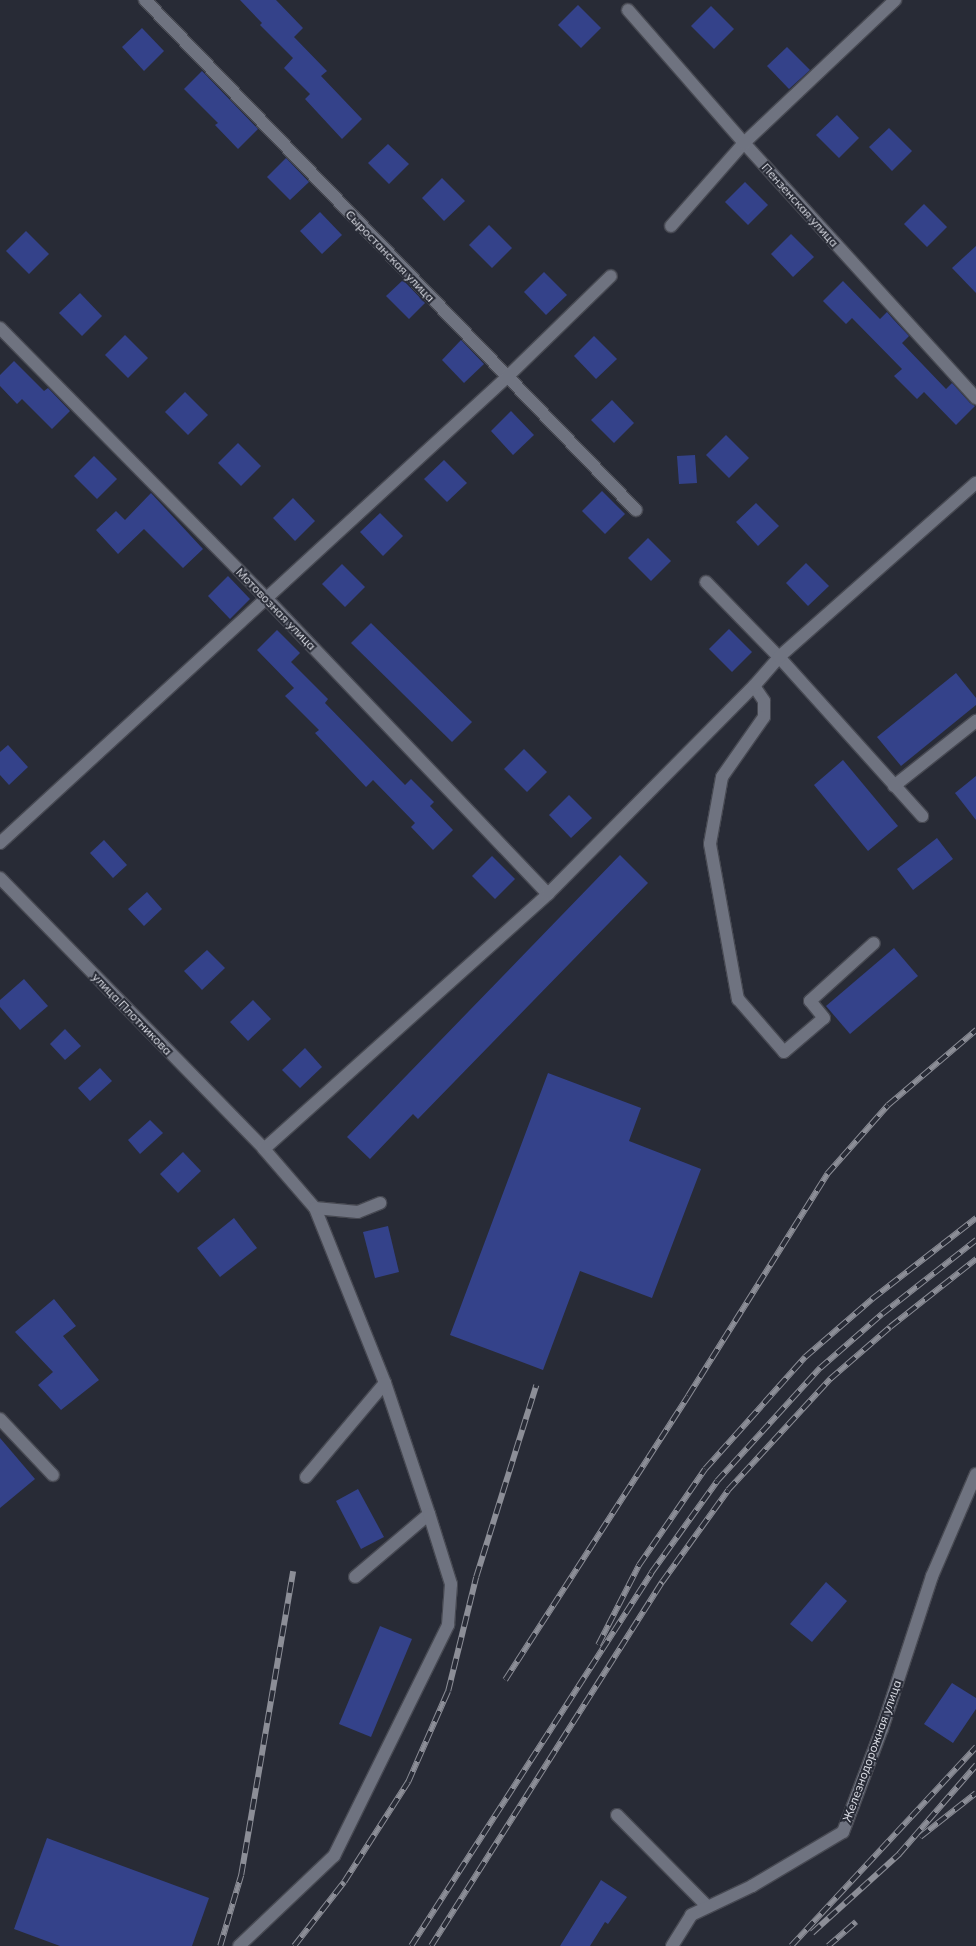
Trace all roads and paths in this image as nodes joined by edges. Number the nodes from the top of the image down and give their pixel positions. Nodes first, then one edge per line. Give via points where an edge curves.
1 (145, 0) edge
2 (895, 0) edge
3 (628, 10) dead end
4 (744, 143) junction
5 (671, 226) dead end
6 (611, 276) dead end
7 (0, 328) edge
8 (506, 378) junction
9 (976, 398) edge
10 (976, 483) edge
11 (636, 510) dead end
12 (706, 582) dead end
13 (267, 599) junction
14 (779, 657) junction
15 (754, 686) junction
16 (976, 722) edge
17 (894, 786) junction
18 (922, 816) dead end
19 (0, 843) edge
20 (0, 878) edge
21 (548, 894) junction
22 (874, 943) dead end
23 (264, 1150) junction
24 (380, 1203) dead end
25 (315, 1208) junction
26 (384, 1383) junction
27 (0, 1419) edge
28 (976, 1474) edge
29 (53, 1475) dead end
30 (306, 1477) dead end
31 (429, 1514) junction
32 (355, 1577) dead end
33 (617, 1815) dead end
34 (708, 1908) junction
35 (239, 1946) edge
36 (672, 1946) edge

1 - 8 street, Сыростанская улица
2 - 4 street
3 - 4 street, Пензенская улица
4 - 5 street
4 - 9 street, Пензенская улица
6 - 8 street
7 - 13 street, Мотовозная улица
8 - 11 street, Сыростанская улица
8 - 13 street
10 - 14 street
12 - 14 street
13 - 19 street
13 - 21 street, Мотовозная улица
14 - 15 street
14 - 17 street
15 - 21 street
15 - 22 street via 764,701 764,717 722,778 710,844 738,999 784,1052 824,1018 810,1001
16 - 17 street
17 - 18 street
20 - 23 street, улица Плотникова
21 - 23 street
23 - 25 street, улица Плотникова
24 - 25 street via 358,1212
25 - 26 street, улица Плотникова
26 - 30 street
26 - 31 street, улица Плотникова
27 - 29 street
28 - 34 street, Железнодорожная улица via 932,1576 882,1729 843,1832
31 - 32 street
31 - 35 street, улица Плотникова via 451,1584 448,1625 334,1856
33 - 34 street
34 - 36 street, Железнодорожная улица via 692,1915

